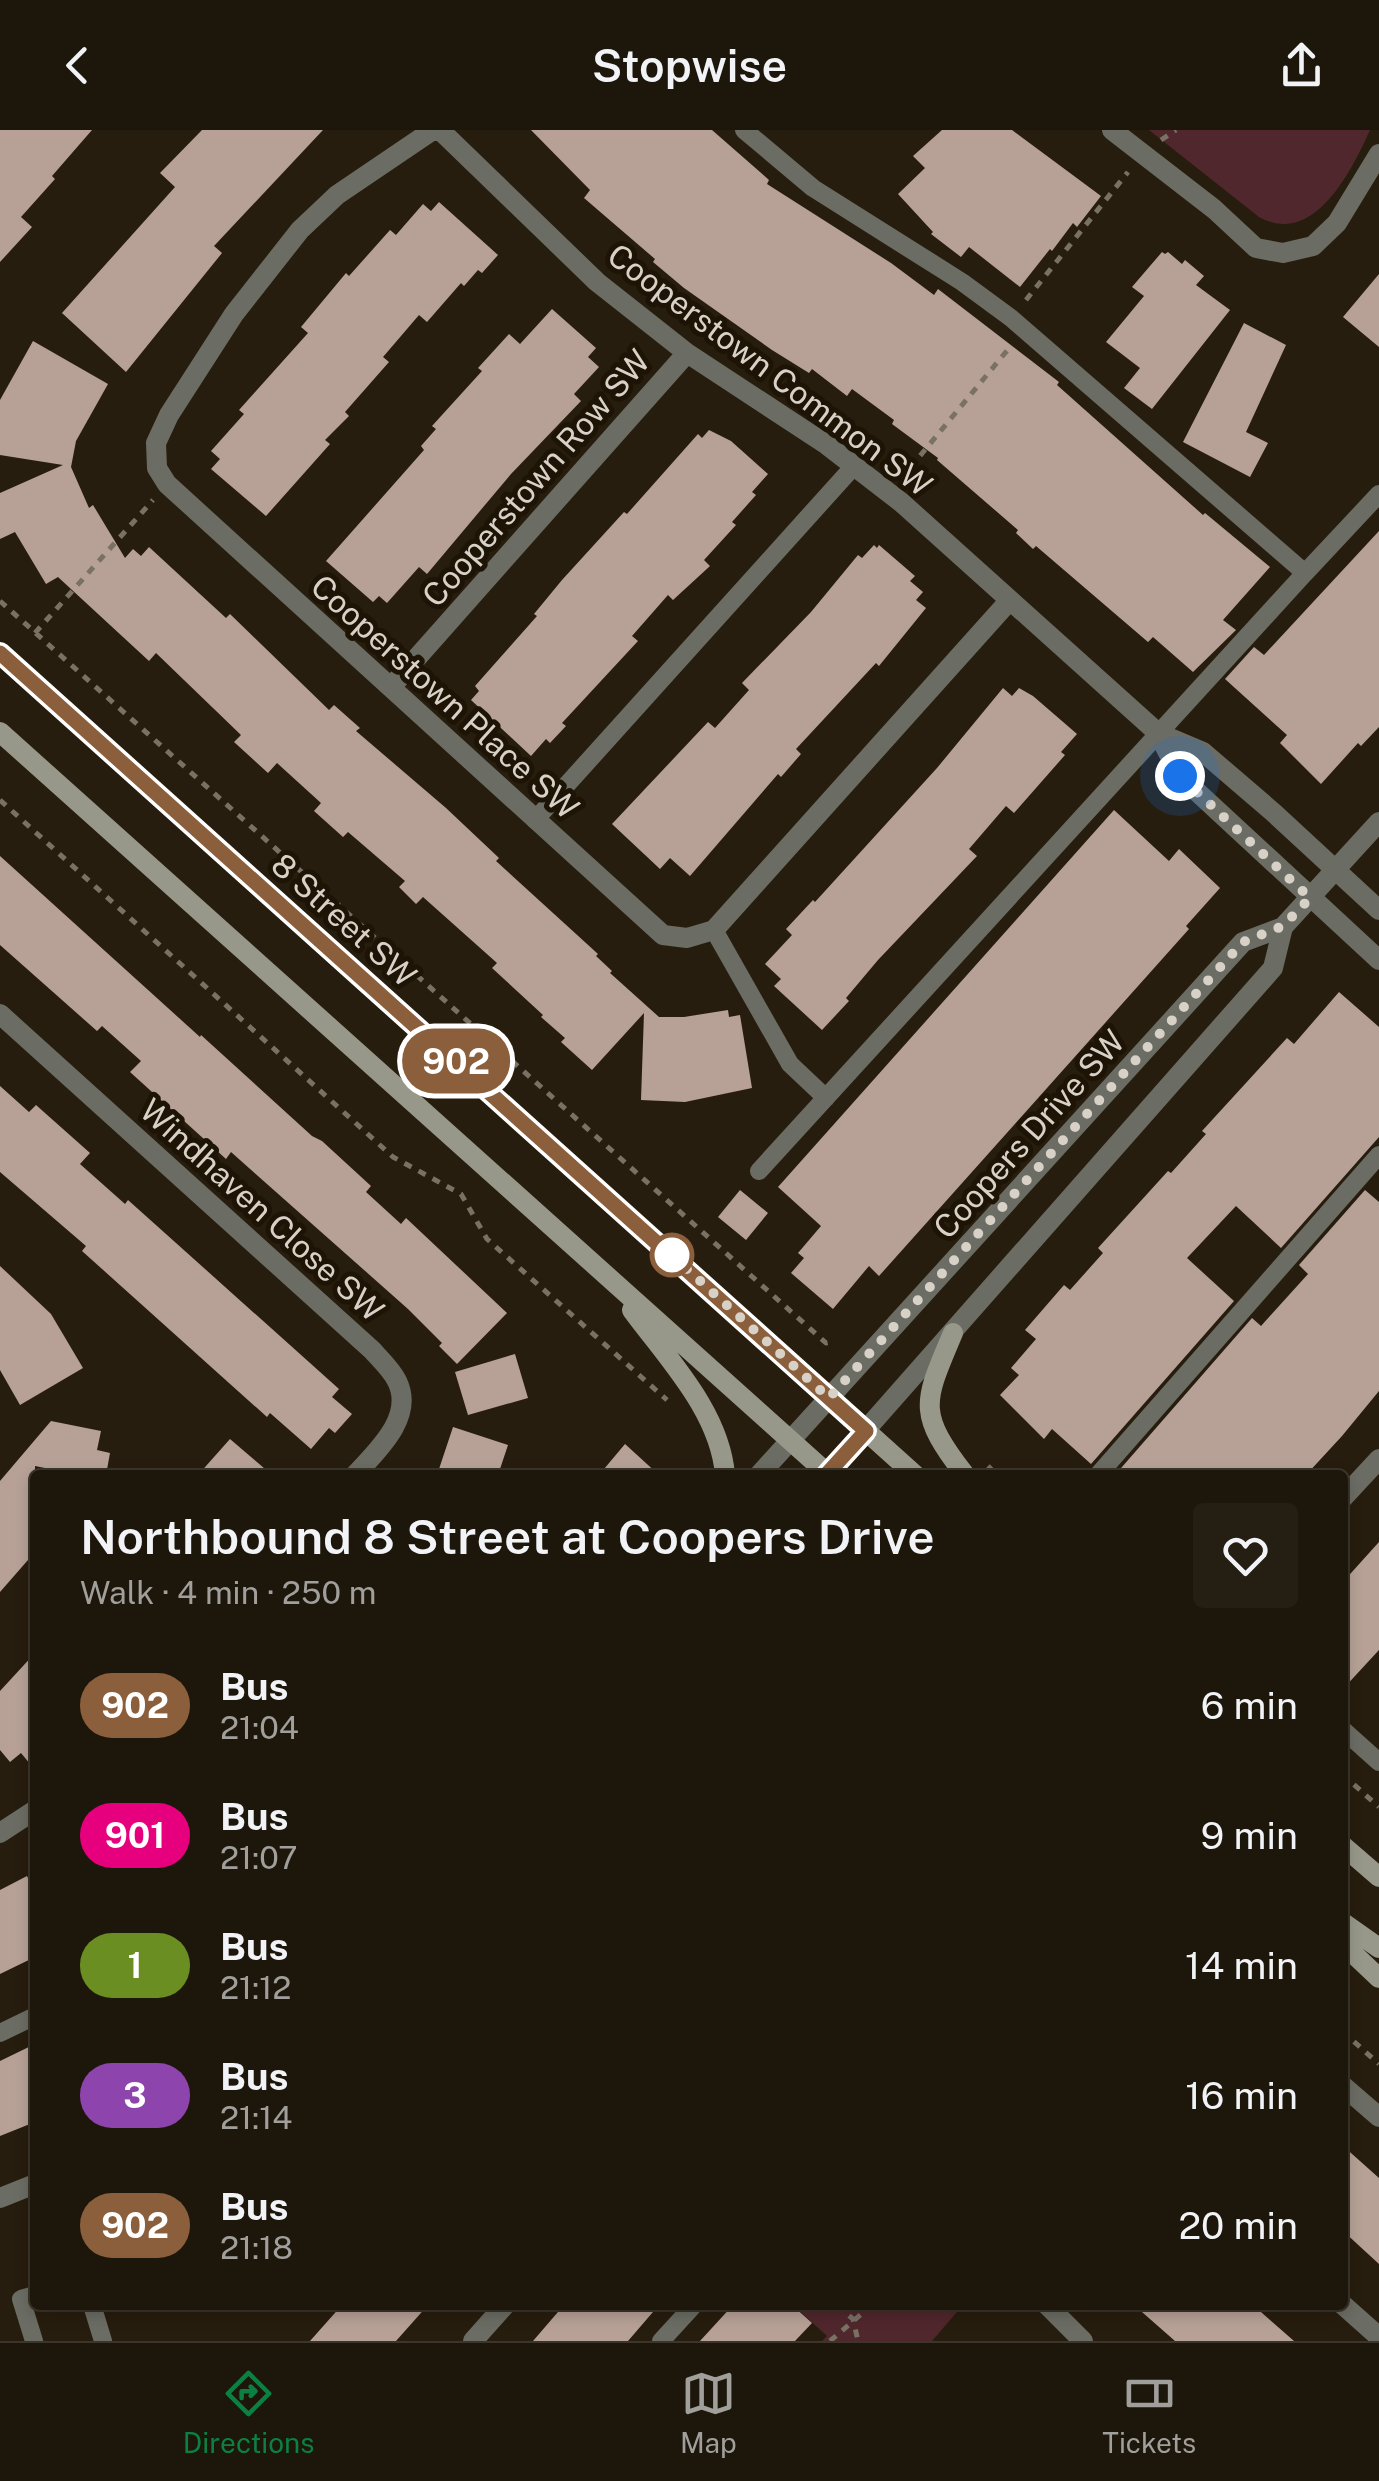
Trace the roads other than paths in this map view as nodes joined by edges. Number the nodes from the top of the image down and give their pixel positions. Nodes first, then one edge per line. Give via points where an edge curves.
1 (436, 130) edge
2 (744, 130) edge
3 (1112, 130) edge
4 (1379, 154) edge
5 (686, 353) junction
6 (854, 466) junction
7 (1379, 494) edge
8 (1304, 573) junction
9 (1010, 600) junction
10 (0, 653) edge
11 (391, 687) junction
12 (0, 732) edge
13 (1158, 734) junction
14 (535, 820) junction
15 (1379, 822) edge
16 (1335, 870) junction
17 (1310, 898) junction
18 (1379, 910) edge
19 (1283, 926) junction
20 (714, 930) junction
21 (1379, 960) edge
22 (0, 1014) edge
23 (826, 1098) junction
24 (1379, 1155) edge
25 (759, 1171) dead end
26 (608, 1276) junction
27 (953, 1332) junction
28 (829, 1398) junction
29 (866, 1431) junction
30 (790, 1441) junction
31 (1379, 1458) edge
32 (359, 1470) edge
33 (725, 1470) edge
34 (764, 1470) edge
35 (822, 1470) edge
36 (831, 1470) edge
37 (909, 1470) edge
38 (960, 1470) edge
39 (1102, 1470) edge
40 (1348, 1492) edge
41 (1348, 1734) edge
42 (1379, 1762) edge
43 (30, 1813) edge
44 (0, 1833) edge
45 (1348, 1851) edge
46 (1379, 1877) edge
47 (1348, 1926) edge
48 (1379, 1948) edge
49 (1348, 1949) edge
50 (1379, 1978) edge
51 (30, 2018) edge
52 (0, 2033) edge
53 (1348, 2089) edge
54 (1379, 2117) edge
55 (30, 2186) edge
56 (0, 2198) edge
57 (30, 2297) edge
58 (93, 2310) edge
59 (500, 2310) edge
60 (690, 2310) edge
61 (1053, 2310) edge
62 (1348, 2310) edge
63 (1378, 2339) edge
64 (34, 2341) edge
65 (102, 2341) edge
66 (472, 2341) edge
67 (662, 2341) edge
68 (1084, 2341) edge

1 - 5 street, Cooperstown Common SW via 597,282
1 - 11 street, Cooperstown Place SW via 337,196 300,230 234,314 156,443 157,468 167,484
2 - 8 lane via 813,188 1018,324
3 - 4 street via 1256,248 1283,252 1314,246 1337,223
5 - 6 street, Cooperstown Common SW
5 - 11 street, Cooperstown Row SW
6 - 9 street, Cooperstown Common SW
6 - 14 lane
7 - 8 lane
8 - 13 lane
9 - 13 street, Cooperstown Common SW
9 - 20 street
10 - 28 main road, 8 Street SW
11 - 14 street, Cooperstown Place SW
12 - 26 main road
13 - 16 street, Cooperstown Common SW via 1203,752
13 - 17 street, Cooperstown Common SW via 1180,776
13 - 23 lane
14 - 20 street, Cooperstown Place SW via 663,935 687,938
15 - 16 street, Coopers Drive SW
16 - 17 street, Coopers Drive SW
16 - 18 street, Cooperstown Common SW
17 - 19 street, Coopers Drive SW
17 - 21 street, Cooperstown Common SW
19 - 27 street, Coopers Drive SW via 1273,968
19 - 28 street, Coopers Drive SW via 1243,942
20 - 23 lane via 790,1064
22 - 32 street, Windhaven Close SW via 372,1350 397,1380 403,1401 397,1423
23 - 25 lane
24 - 39 lane
26 - 30 main road
26 - 33 main road via 709,1419
27 - 29 street, Coopers Drive SW
27 - 38 main road via 929,1389 928,1419
28 - 29 main road, 8 Street SW
28 - 30 street, Coopers Drive SW
29 - 36 street, Coopers Drive SW
29 - 37 main road, 8 Street SW
30 - 34 street, Coopers Drive SW
30 - 35 main road
31 - 40 street
41 - 42 lane
43 - 44 street
45 - 46 main road
47 - 48 main road
49 - 50 main road
51 - 52 lane
53 - 54 street
55 - 56 street
57 - 64 lane via 21,2300
58 - 65 lane
59 - 66 street
60 - 67 lane
61 - 68 street
62 - 63 street

